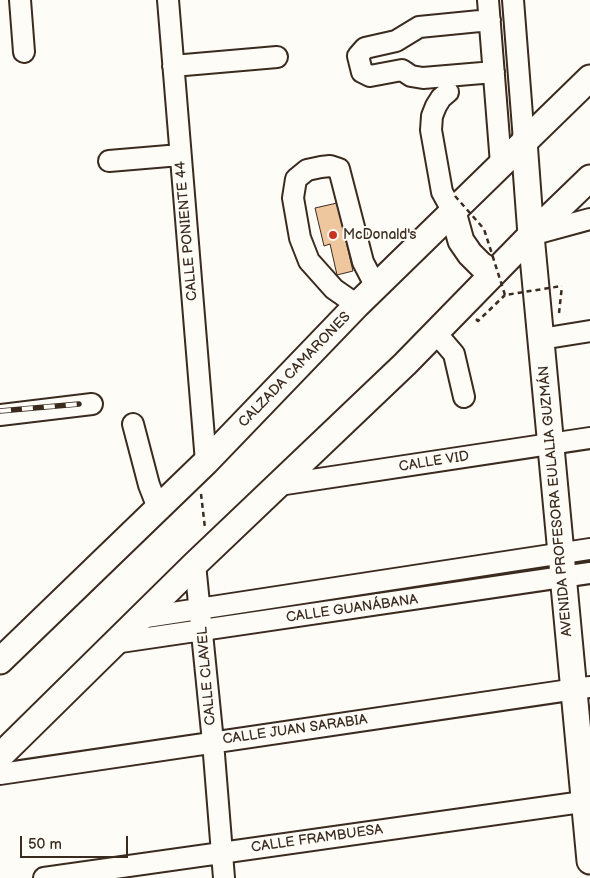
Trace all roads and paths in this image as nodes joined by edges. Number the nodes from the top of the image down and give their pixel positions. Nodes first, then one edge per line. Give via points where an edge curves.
1 (20, 0) edge
2 (168, 0) edge
3 (488, 0) edge
4 (513, 0) edge
5 (490, 20) junction
6 (24, 52) dead end
7 (277, 57) dead end
8 (173, 66) junction
9 (494, 72) junction
10 (590, 78) edge
11 (448, 92) dead end
12 (524, 141) junction
13 (180, 155) junction
14 (109, 161) dead end
15 (501, 164) junction
16 (590, 178) edge
17 (454, 204) junction
18 (590, 220) edge
19 (531, 235) junction
20 (500, 284) junction
21 (562, 286) dead end
22 (376, 287) junction
23 (357, 305) junction
24 (478, 321) dead end
25 (590, 331) edge
26 (436, 333) junction
27 (541, 339) junction
28 (464, 396) dead end
29 (92, 404) dead end
30 (0, 415) edge
31 (133, 424) dead end
32 (590, 438) edge
33 (551, 444) junction
34 (201, 466) junction
35 (279, 485) junction
36 (158, 508) junction
37 (590, 549) edge
38 (202, 558) junction
39 (562, 566) junction
40 (590, 573) edge
41 (374, 583) junction
42 (378, 606) junction
43 (201, 609) junction
44 (140, 618) junction
45 (203, 631) junction
46 (114, 643) junction
47 (0, 661) edge
48 (582, 689) edge
49 (214, 742) junction
50 (0, 756) edge
51 (0, 774) edge
52 (587, 801) edge
53 (222, 852) junction
54 (590, 861) edge
55 (44, 878) edge
56 (224, 878) edge

1 - 6 street
2 - 8 street, CALLE PONIENTE 44
3 - 5 street
4 - 12 street
5 - 9 street
5 - 9 street via 419,26 396,41 364,48 358,56 362,72 370,76 402,70 423,78
7 - 8 street
8 - 13 street, CALLE PONIENTE 44
9 - 15 street
10 - 12 main road, CALZADA CAMARONES
11 - 17 street via 436,106 431,130 442,192
12 - 15 main road, CALZADA CAMARONES
12 - 19 main road, AVENIDA PROFESORA EULALIA GUZMÁN
13 - 14 street
13 - 34 street, CALLE PONIENTE 44
15 - 17 main road, CALZADA CAMARONES
16 - 19 main road
17 - 20 main road via 461,242
17 - 20 path, bridge via 484,229
17 - 22 main road, CALZADA CAMARONES
18 - 19 street
19 - 20 main road
19 - 27 main road, AVENIDA PROFESORA EULALIA GUZMÁN
20 - 21 path, bridge
20 - 24 path via 497,303
20 - 26 main road
22 - 23 main road, CALZADA CAMARONES
22 - 23 street via 363,262 339,169 320,166 307,170 296,179 293,198 300,238 309,262 334,289
23 - 34 main road, CALZADA CAMARONES
25 - 27 street
26 - 28 street via 454,354
26 - 35 main road
27 - 33 main road, AVENIDA PROFESORA EULALIA GUZMÁN
29 - 30 street
31 - 36 street
32 - 33 street, CALLE VID
33 - 35 street, CALLE VID
33 - 39 main road, AVENIDA PROFESORA EULALIA GUZMÁN
34 - 36 main road, CALZADA CAMARONES
34 - 38 path
35 - 38 main road
36 - 47 main road, CALZADA CAMARONES
37 - 39 street, CALLE GUANÁBANA
38 - 43 street, CALLE CLAVEL
38 - 44 main road
39 - 40 street, CALLE GUANÁBANA
39 - 41 street, CALLE GUANÁBANA
39 - 42 street, CALLE GUANÁBANA
39 - 48 main road, AVENIDA PROFESORA EULALIA GUZMÁN
41 - 42 street
41 - 43 street, CALLE GUANÁBANA
42 - 45 street, CALLE GUANÁBANA
43 - 44 street, CALLE GUANÁBANA
43 - 45 street, CALLE CLAVEL
44 - 46 main road
45 - 46 street, CALLE GUANÁBANA
45 - 49 street, CALLE CLAVEL
46 - 50 main road
48 - 49 street, CALLE JUAN SARABIA
48 - 52 main road, AVENIDA PROFESORA EULALIA GUZMÁN
49 - 51 street, CALLE JUAN SARABIA
49 - 53 street, CALLE CLAVEL
52 - 53 street, CALLE FRAMBUESA
52 - 54 main road, AVENIDA PROFESORA EULALIA GUZMÁN
53 - 55 street, CALLE FRAMBUESA
53 - 56 street, CALLE CLAVEL

